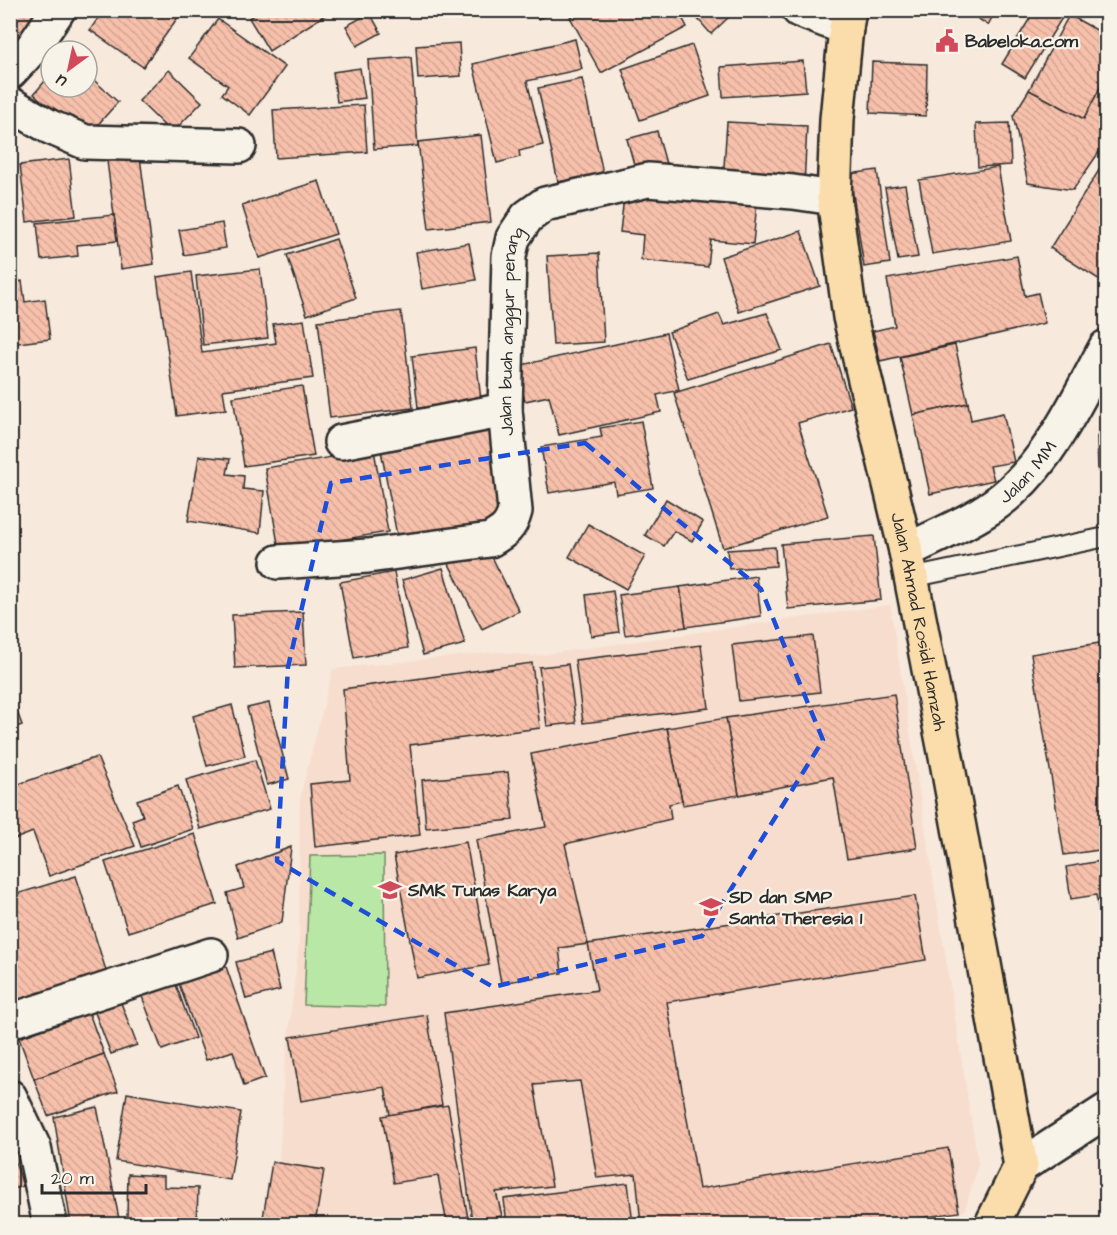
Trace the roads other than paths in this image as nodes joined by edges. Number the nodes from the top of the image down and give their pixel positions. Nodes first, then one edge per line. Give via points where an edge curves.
1 (58, 10) edge
2 (799, 10) edge
3 (848, 19) edge
4 (10, 72) edge
5 (10, 104) edge
6 (239, 146) dead end
7 (834, 198) junction
8 (1107, 346) edge
9 (505, 410) junction
10 (341, 442) dead end
11 (1107, 537) edge
12 (278, 562) dead end
13 (908, 565) junction
14 (211, 954) dead end
15 (10, 1021) edge
16 (10, 1097) edge
17 (1107, 1111) edge
18 (1021, 1166) junction
19 (50, 1224) edge
20 (992, 1224) edge

1 - 4 street
2 - 3 street
3 - 7 main road, Jalan Ahmad Rosidi Hamzah via 837,119
5 - 6 street via 85,142
7 - 9 street, Jalan buah anggur penang via 648,180 544,204 527,217 513,238 509,256
7 - 13 main road, Jalan Ahmad Rosidi Hamzah via 850,316
8 - 13 street, Jalan MM via 1051,446 1019,484
9 - 10 street
9 - 12 street, Jalan buah anggur penang via 514,511 504,532 490,540 368,556
11 - 13 lane
13 - 18 main road, Jalan Ahmad Rosidi Hamzah
14 - 15 street
16 - 19 street via 34,1148
17 - 18 street
18 - 20 main road

